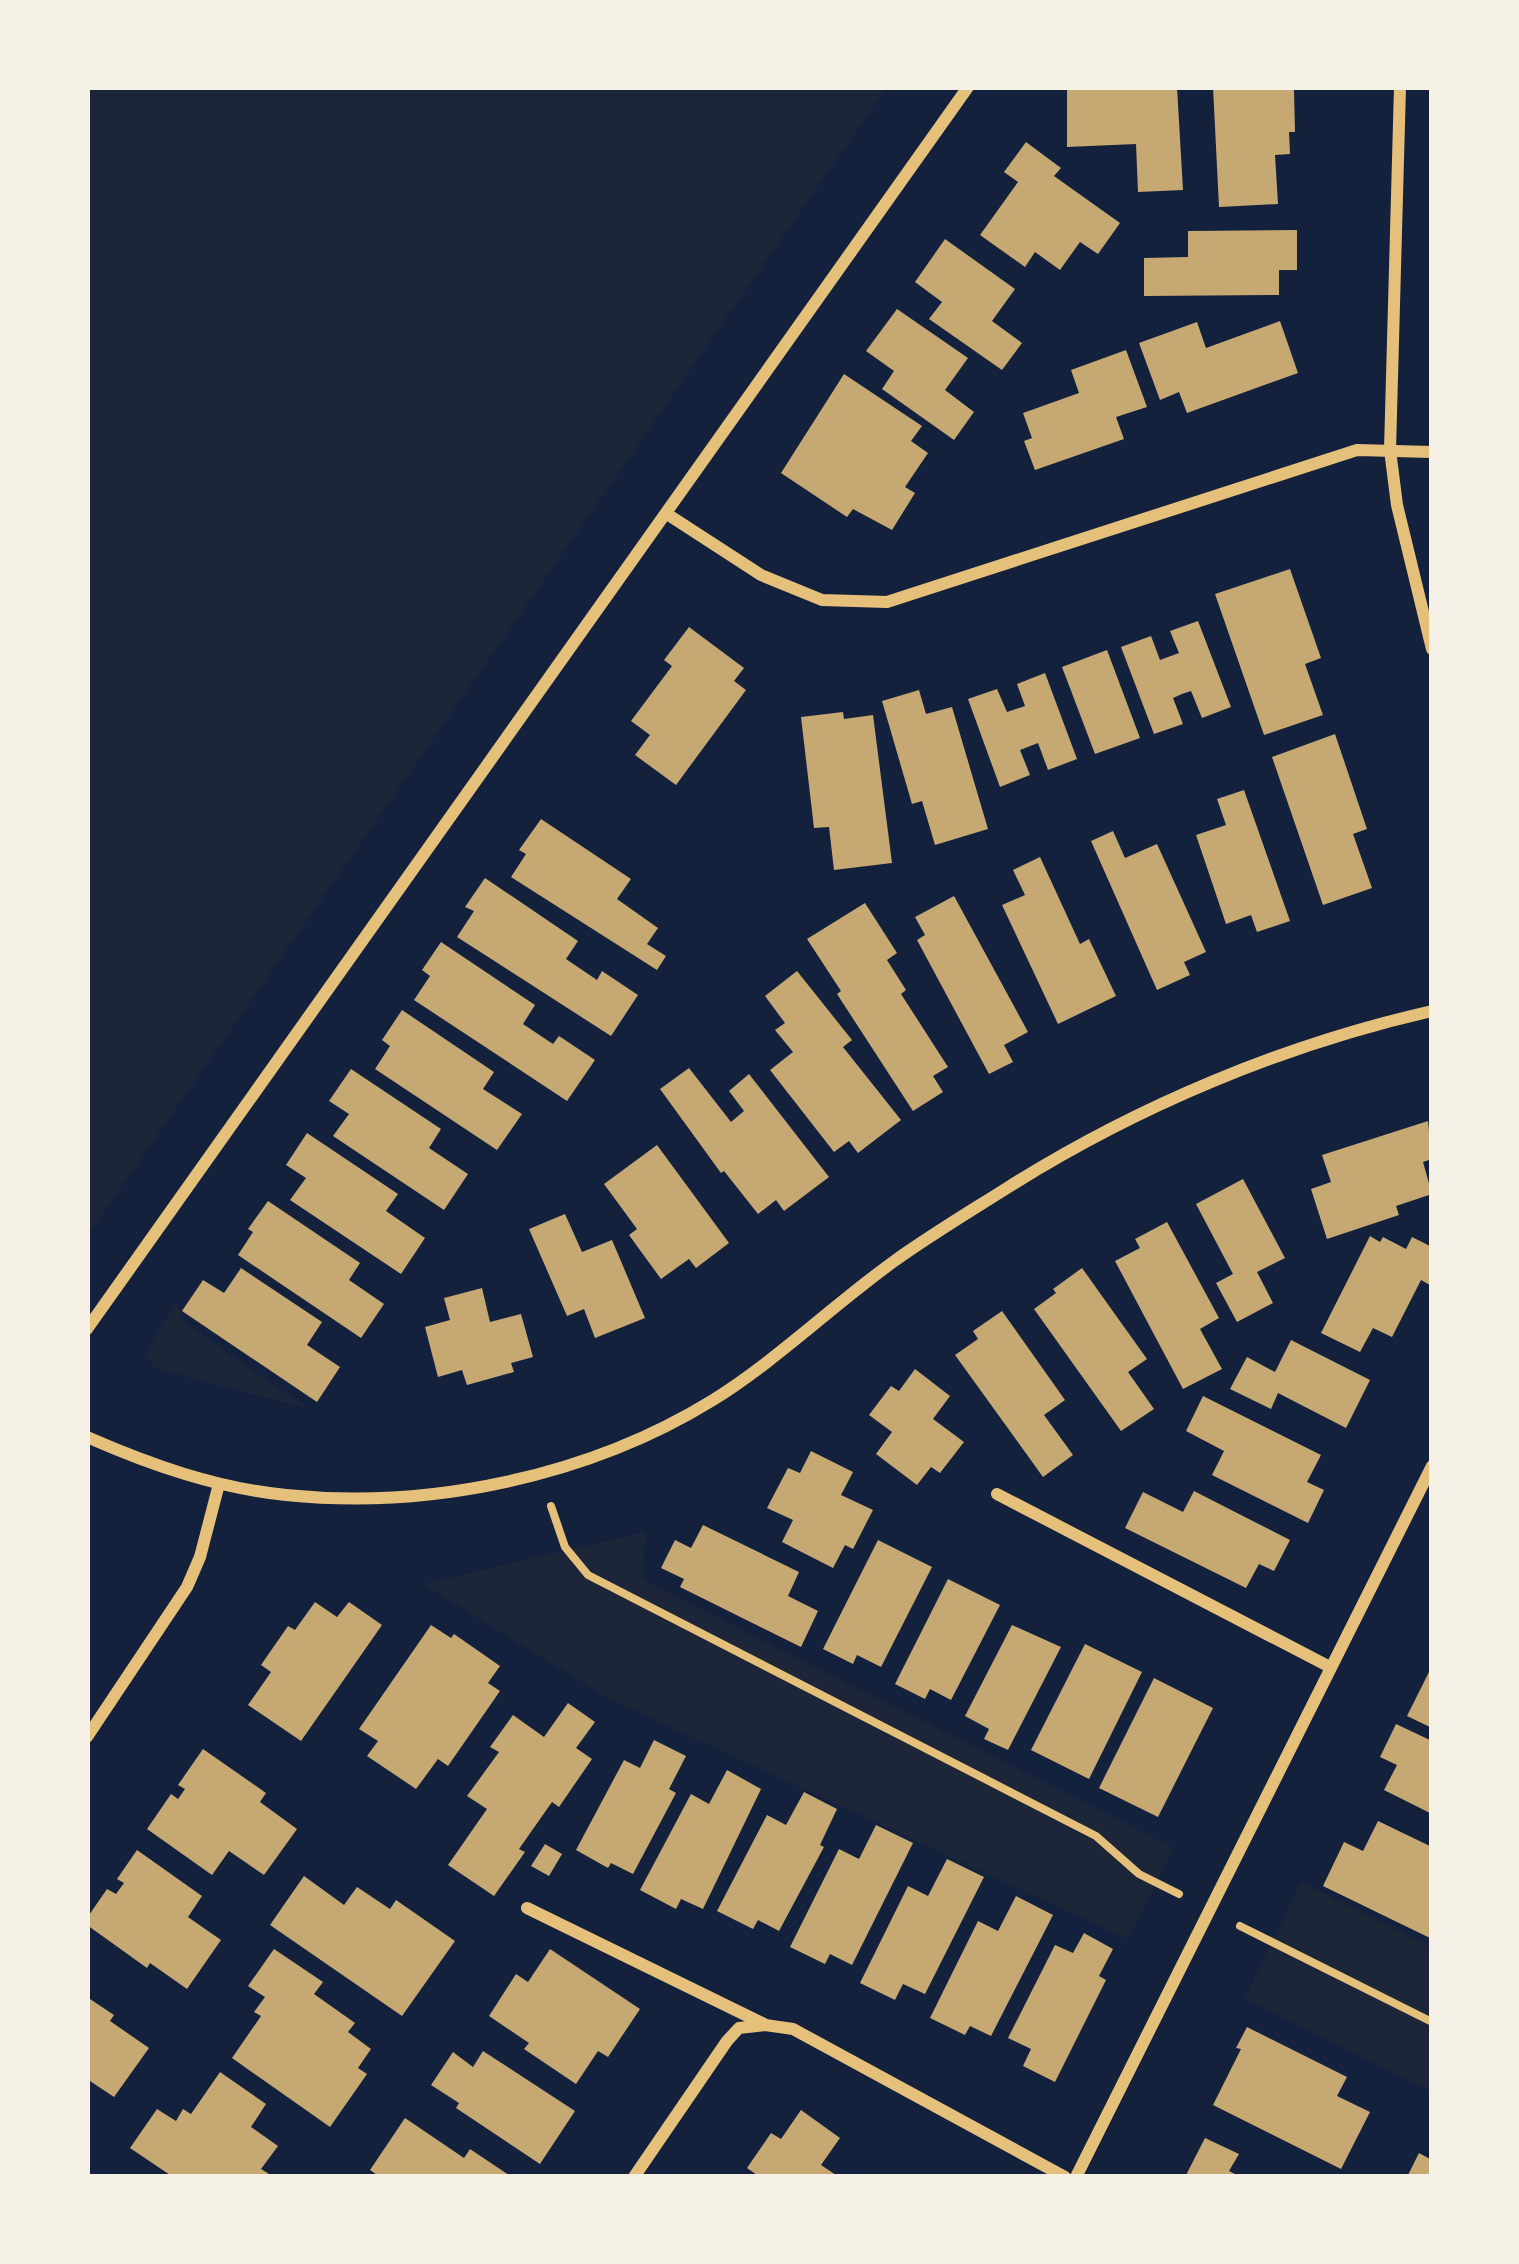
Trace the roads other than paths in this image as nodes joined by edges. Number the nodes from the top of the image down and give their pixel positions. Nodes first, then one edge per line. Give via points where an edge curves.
1 (968, 87) edge
2 (1400, 87) edge
3 (1390, 449) junction
4 (1432, 452) edge
5 (667, 514) junction
6 (1432, 649) edge
7 (1432, 1011) edge
8 (87, 1329) edge
9 (87, 1437) edge
10 (1432, 1466) edge
11 (219, 1484) junction
12 (998, 1494) dead end
13 (1330, 1666) junction
14 (87, 1737) edge
15 (527, 1908) dead end
16 (765, 2025) junction
17 (634, 2177) edge
18 (1065, 2177) edge
19 (1076, 2177) edge

1 - 5 street
2 - 3 street
3 - 4 street
3 - 5 street via 1357,451 887,602 822,600 761,575
3 - 6 street
5 - 8 street
7 - 11 street via 1239,1070 1122,1124 894,1261 712,1400 600,1455 421,1495 352,1499
9 - 11 street
10 - 13 street
11 - 14 street via 187,1587
12 - 13 street
13 - 19 street
15 - 16 street
16 - 17 street via 739,2028 727,2041
16 - 18 street via 793,2030

